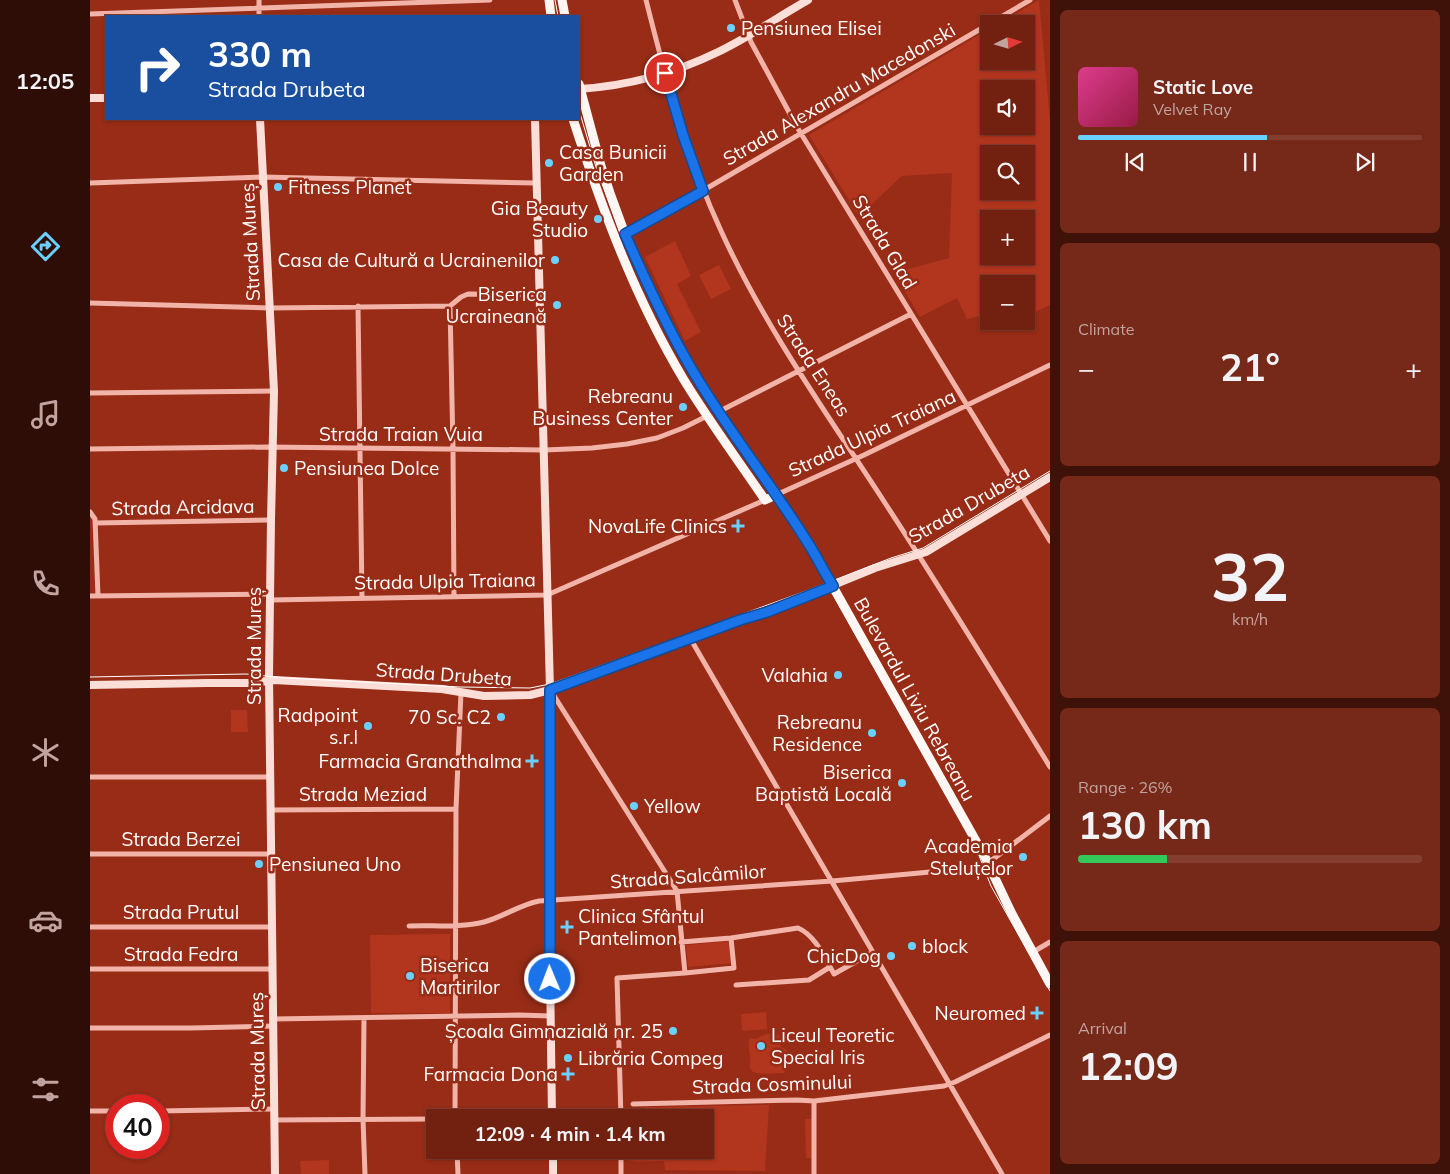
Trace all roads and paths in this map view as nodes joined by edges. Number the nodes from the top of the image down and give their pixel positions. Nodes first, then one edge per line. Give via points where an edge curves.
1 (259, 0) edge
2 (490, 0) edge
3 (549, 0) edge
4 (562, 0) edge
5 (646, 0) edge
6 (735, 0) edge
7 (808, 0) edge
8 (1030, 0) edge
9 (259, 8) junction
10 (90, 14) edge
11 (259, 15) edge
12 (552, 15) edge
13 (565, 15) edge
14 (1004, 15) edge
15 (980, 29) edge
16 (748, 35) junction
17 (665, 73) junction
18 (580, 87) edge
19 (580, 91) edge
20 (90, 98) edge
21 (105, 98) edge
22 (260, 120) edge
23 (535, 120) edge
24 (573, 120) edge
25 (801, 133) junction
26 (262, 177) junction
27 (90, 183) edge
28 (536, 183) junction
29 (703, 191) junction
30 (625, 234) junction
31 (540, 294) junction
32 (90, 303) edge
33 (358, 306) junction
34 (450, 306) junction
35 (270, 308) junction
36 (911, 314) junction
37 (1050, 365) edge
38 (799, 371) junction
39 (274, 391) junction
40 (90, 393) edge
41 (967, 405) junction
42 (718, 412) junction
43 (707, 416) junction
44 (272, 448) junction
45 (90, 449) edge
46 (360, 449) junction
47 (454, 449) junction
48 (544, 450) junction
49 (856, 458) junction
50 (1050, 477) edge
51 (1021, 494) junction
52 (776, 495) junction
53 (765, 500) junction
54 (90, 512) edge
55 (271, 520) junction
56 (95, 523) junction
57 (1050, 541) edge
58 (919, 554) junction
59 (833, 586) junction
60 (547, 595) junction
61 (90, 596) edge
62 (98, 596) junction
63 (270, 597) junction
64 (454, 597) junction
65 (362, 598) junction
66 (690, 638) junction
67 (270, 681) junction
68 (90, 685) edge
69 (550, 690) junction
70 (461, 692) junction
71 (1050, 767) edge
72 (271, 777) junction
73 (90, 778) edge
74 (456, 809) junction
75 (271, 810) junction
76 (1050, 816) edge
77 (90, 854) edge
78 (272, 854) junction
79 (988, 863) junction
80 (974, 868) dead end
81 (832, 882) junction
82 (677, 892) junction
83 (550, 901) junction
84 (456, 925) junction
85 (409, 926) dead end
86 (90, 927) edge
87 (273, 927) junction
88 (731, 938) junction
89 (682, 942) junction
90 (1050, 942) edge
91 (872, 952) junction
92 (1033, 952) junction
93 (830, 967) junction
94 (90, 970) edge
95 (272, 970) junction
96 (684, 973) junction
97 (1050, 984) edge
98 (736, 985) dead end
99 (455, 1016) junction
100 (551, 1016) junction
101 (364, 1018) junction
102 (274, 1022) junction
103 (90, 1028) edge
104 (1050, 1035) edge
105 (950, 1085) junction
106 (814, 1101) junction
107 (633, 1104) dead end
108 (274, 1109) junction
109 (455, 1109) edge
110 (552, 1109) edge
111 (621, 1109) edge
112 (90, 1111) edge
113 (105, 1111) edge
114 (170, 1111) edge
115 (364, 1119) junction
116 (426, 1119) edge
117 (274, 1120) junction
118 (457, 1159) edge
119 (553, 1159) edge
120 (621, 1159) edge
121 (275, 1174) edge
122 (365, 1174) edge
123 (458, 1174) edge
124 (553, 1174) edge
125 (621, 1174) edge
126 (814, 1174) edge
127 (1002, 1174) edge

1 - 9 street
2 - 9 street
3 - 12 main road
4 - 13 main road
5 - 17 street, Strada Eneas
6 - 16 street, Strada Glad
7 - 16 street
8 - 14 street, Strada Alexandru Macedonski
9 - 10 street
9 - 11 street
15 - 25 street, Strada Alexandru Macedonski
16 - 17 street via 708,57
16 - 25 street, Strada Glad
17 - 18 street via 625,84
17 - 29 street, Strada Eneas
19 - 30 main road, Bulevardul Liviu Rebreanu via 601,166
20 - 21 street
22 - 26 street, Strada Mureș
23 - 28 street
24 - 43 main road via 615,239 637,290
25 - 29 street, Strada Alexandru Macedonski
25 - 36 street, Strada Glad
26 - 27 street
26 - 28 street
26 - 35 street, Strada Mureș
28 - 31 street
29 - 30 street, Strada Alexandru Macedonski
29 - 38 street, Strada Eneas via 748,285
30 - 42 main road, Bulevardul Liviu Rebreanu via 666,324
31 - 34 street via 468,294
31 - 48 street
32 - 35 street
33 - 34 street
33 - 35 street
33 - 46 street
34 - 47 street
35 - 39 street, Strada Mureș
36 - 38 street
36 - 41 street, Strada Glad
37 - 41 street, Strada Ulpia Traiana
38 - 42 street
38 - 49 street, Strada Eneas
39 - 40 street
39 - 44 street, Strada Mureș
41 - 49 street, Strada Ulpia Traiana
41 - 51 street, Strada Glad
42 - 52 main road, Bulevardul Liviu Rebreanu
43 - 48 street, Strada Traian Vuia via 658,438 592,448
43 - 53 main road
44 - 45 street, Strada Traian Vuia
44 - 46 street, Strada Traian Vuia
44 - 55 street, Strada Mureș
46 - 47 street, Strada Traian Vuia
46 - 65 street
47 - 48 street, Strada Traian Vuia
47 - 64 street
48 - 60 street
49 - 52 street, Strada Ulpia Traiana
49 - 58 street, Strada Eneas
50 - 51 street, Strada Drubeta
51 - 57 street, Strada Glad
51 - 58 street, Strada Drubeta
52 - 53 main road, Strada Ulpia Traiana
52 - 59 main road, Bulevardul Liviu Rebreanu
53 - 60 street, Strada Ulpia Traiana
54 - 56 street, Strada Arcidava
55 - 56 street, Strada Arcidava
55 - 63 street, Strada Mureș
56 - 62 street, Strada Arcidava
58 - 59 street, Strada Drubeta via 874,568
58 - 71 street, Strada Eneas
59 - 66 street, Strada Drubeta
59 - 79 main road, Bulevardul Liviu Rebreanu
60 - 64 street, Strada Ulpia Traiana
60 - 69 street
61 - 62 street, Strada Ulpia Traiana
62 - 63 street, Strada Ulpia Traiana
63 - 65 street, Strada Ulpia Traiana
63 - 67 street, Strada Mureș
64 - 65 street, Strada Ulpia Traiana
66 - 69 street, Strada Drubeta
66 - 81 street
67 - 68 street, Strada Drubeta
67 - 70 street, Strada Drubeta
67 - 72 street, Strada Mureș
69 - 70 street, Strada Drubeta via 530,695 484,696
69 - 82 street
69 - 83 street
70 - 74 street
72 - 73 street
72 - 75 street, Strada Mureș
74 - 75 street, Strada Meziad
74 - 84 street
75 - 78 street, Strada Mureș
76 - 79 street
77 - 78 street, Strada Berzei
78 - 87 street, Strada Mureș
79 - 92 main road, Bulevardul Liviu Rebreanu
80 - 81 street, Strada Salcâmilor
81 - 82 street, Strada Salcâmilor
81 - 91 street
82 - 83 street, Strada Salcâmilor
82 - 89 street
83 - 84 street, Strada Salcâmilor via 528,903 494,919
83 - 100 street
84 - 85 street, Strada Salcâmilor
84 - 99 street
86 - 87 street, Strada Prutul
87 - 95 street, Strada Mureș
88 - 89 street
88 - 93 street via 798,928 806,931
88 - 96 street via 734,968
89 - 96 street
90 - 92 street
91 - 93 street via 834,974
91 - 105 street
92 - 97 main road, Bulevardul Liviu Rebreanu
93 - 98 street via 809,980
94 - 95 street, Strada Fedra
95 - 102 street, Strada Mureș
96 - 111 street via 617,978
99 - 100 street
99 - 101 street
99 - 109 street
100 - 110 street
101 - 102 street
101 - 115 street
102 - 103 street via 191,1028
102 - 108 street, Strada Mureș
104 - 105 street, Strada Cosminului
105 - 106 street, Strada Cosminului
105 - 127 street
106 - 107 street, Strada Cosminului
106 - 126 street
108 - 114 street
108 - 117 street, Strada Mureș
112 - 113 street
115 - 116 street
115 - 117 street
115 - 122 street
117 - 121 street, Strada Mureș
118 - 123 street
119 - 124 street
120 - 125 street

